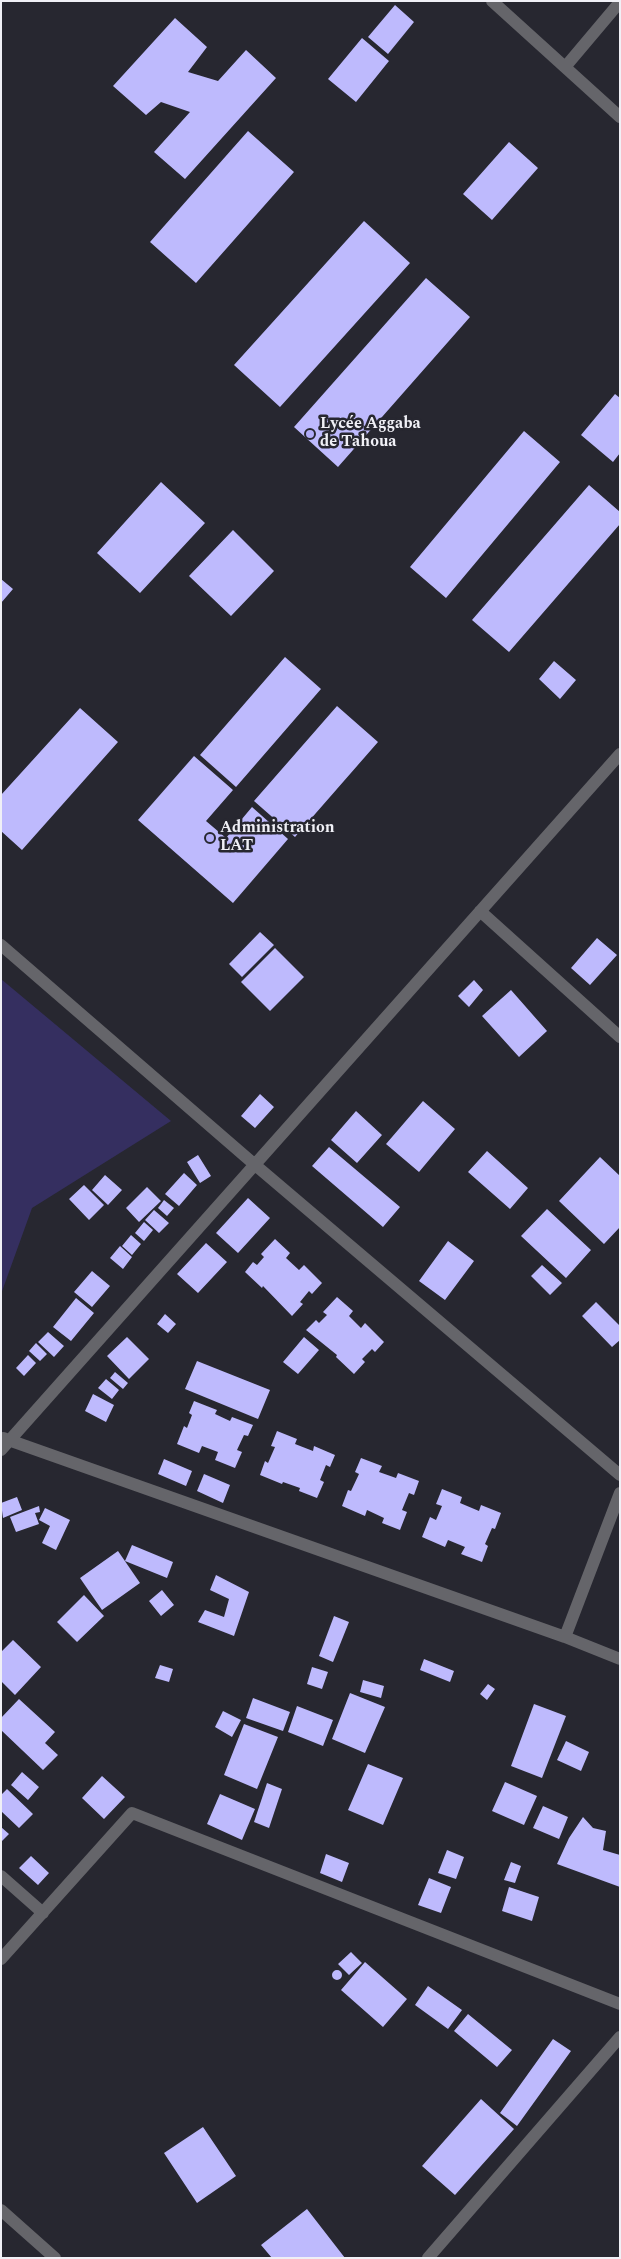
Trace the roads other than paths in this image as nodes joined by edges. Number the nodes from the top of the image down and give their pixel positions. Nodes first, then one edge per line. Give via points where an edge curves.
1 (492, 1) edge
2 (620, 2) edge
3 (566, 66) junction
4 (620, 117) edge
5 (620, 754) edge
6 (480, 911) junction
7 (1, 945) edge
8 (620, 1037) edge
9 (254, 1164) junction
10 (4, 1442) edge
11 (620, 1475) edge
12 (620, 1493) edge
13 (565, 1637) junction
14 (620, 1658) edge
15 (1, 1876) edge
16 (43, 1913) junction
17 (1, 1959) edge
18 (620, 2004) edge
19 (620, 2037) edge
20 (1, 2210) edge
21 (55, 2258) edge
22 (428, 2258) edge

1 - 3 street
2 - 3 street
3 - 4 street
5 - 6 street
6 - 8 street
6 - 9 street
7 - 9 street
9 - 10 street
9 - 11 street
10 - 13 street
12 - 13 street
13 - 14 street
15 - 16 street
16 - 17 street
16 - 18 street via 132,1813
19 - 22 street
20 - 21 street

